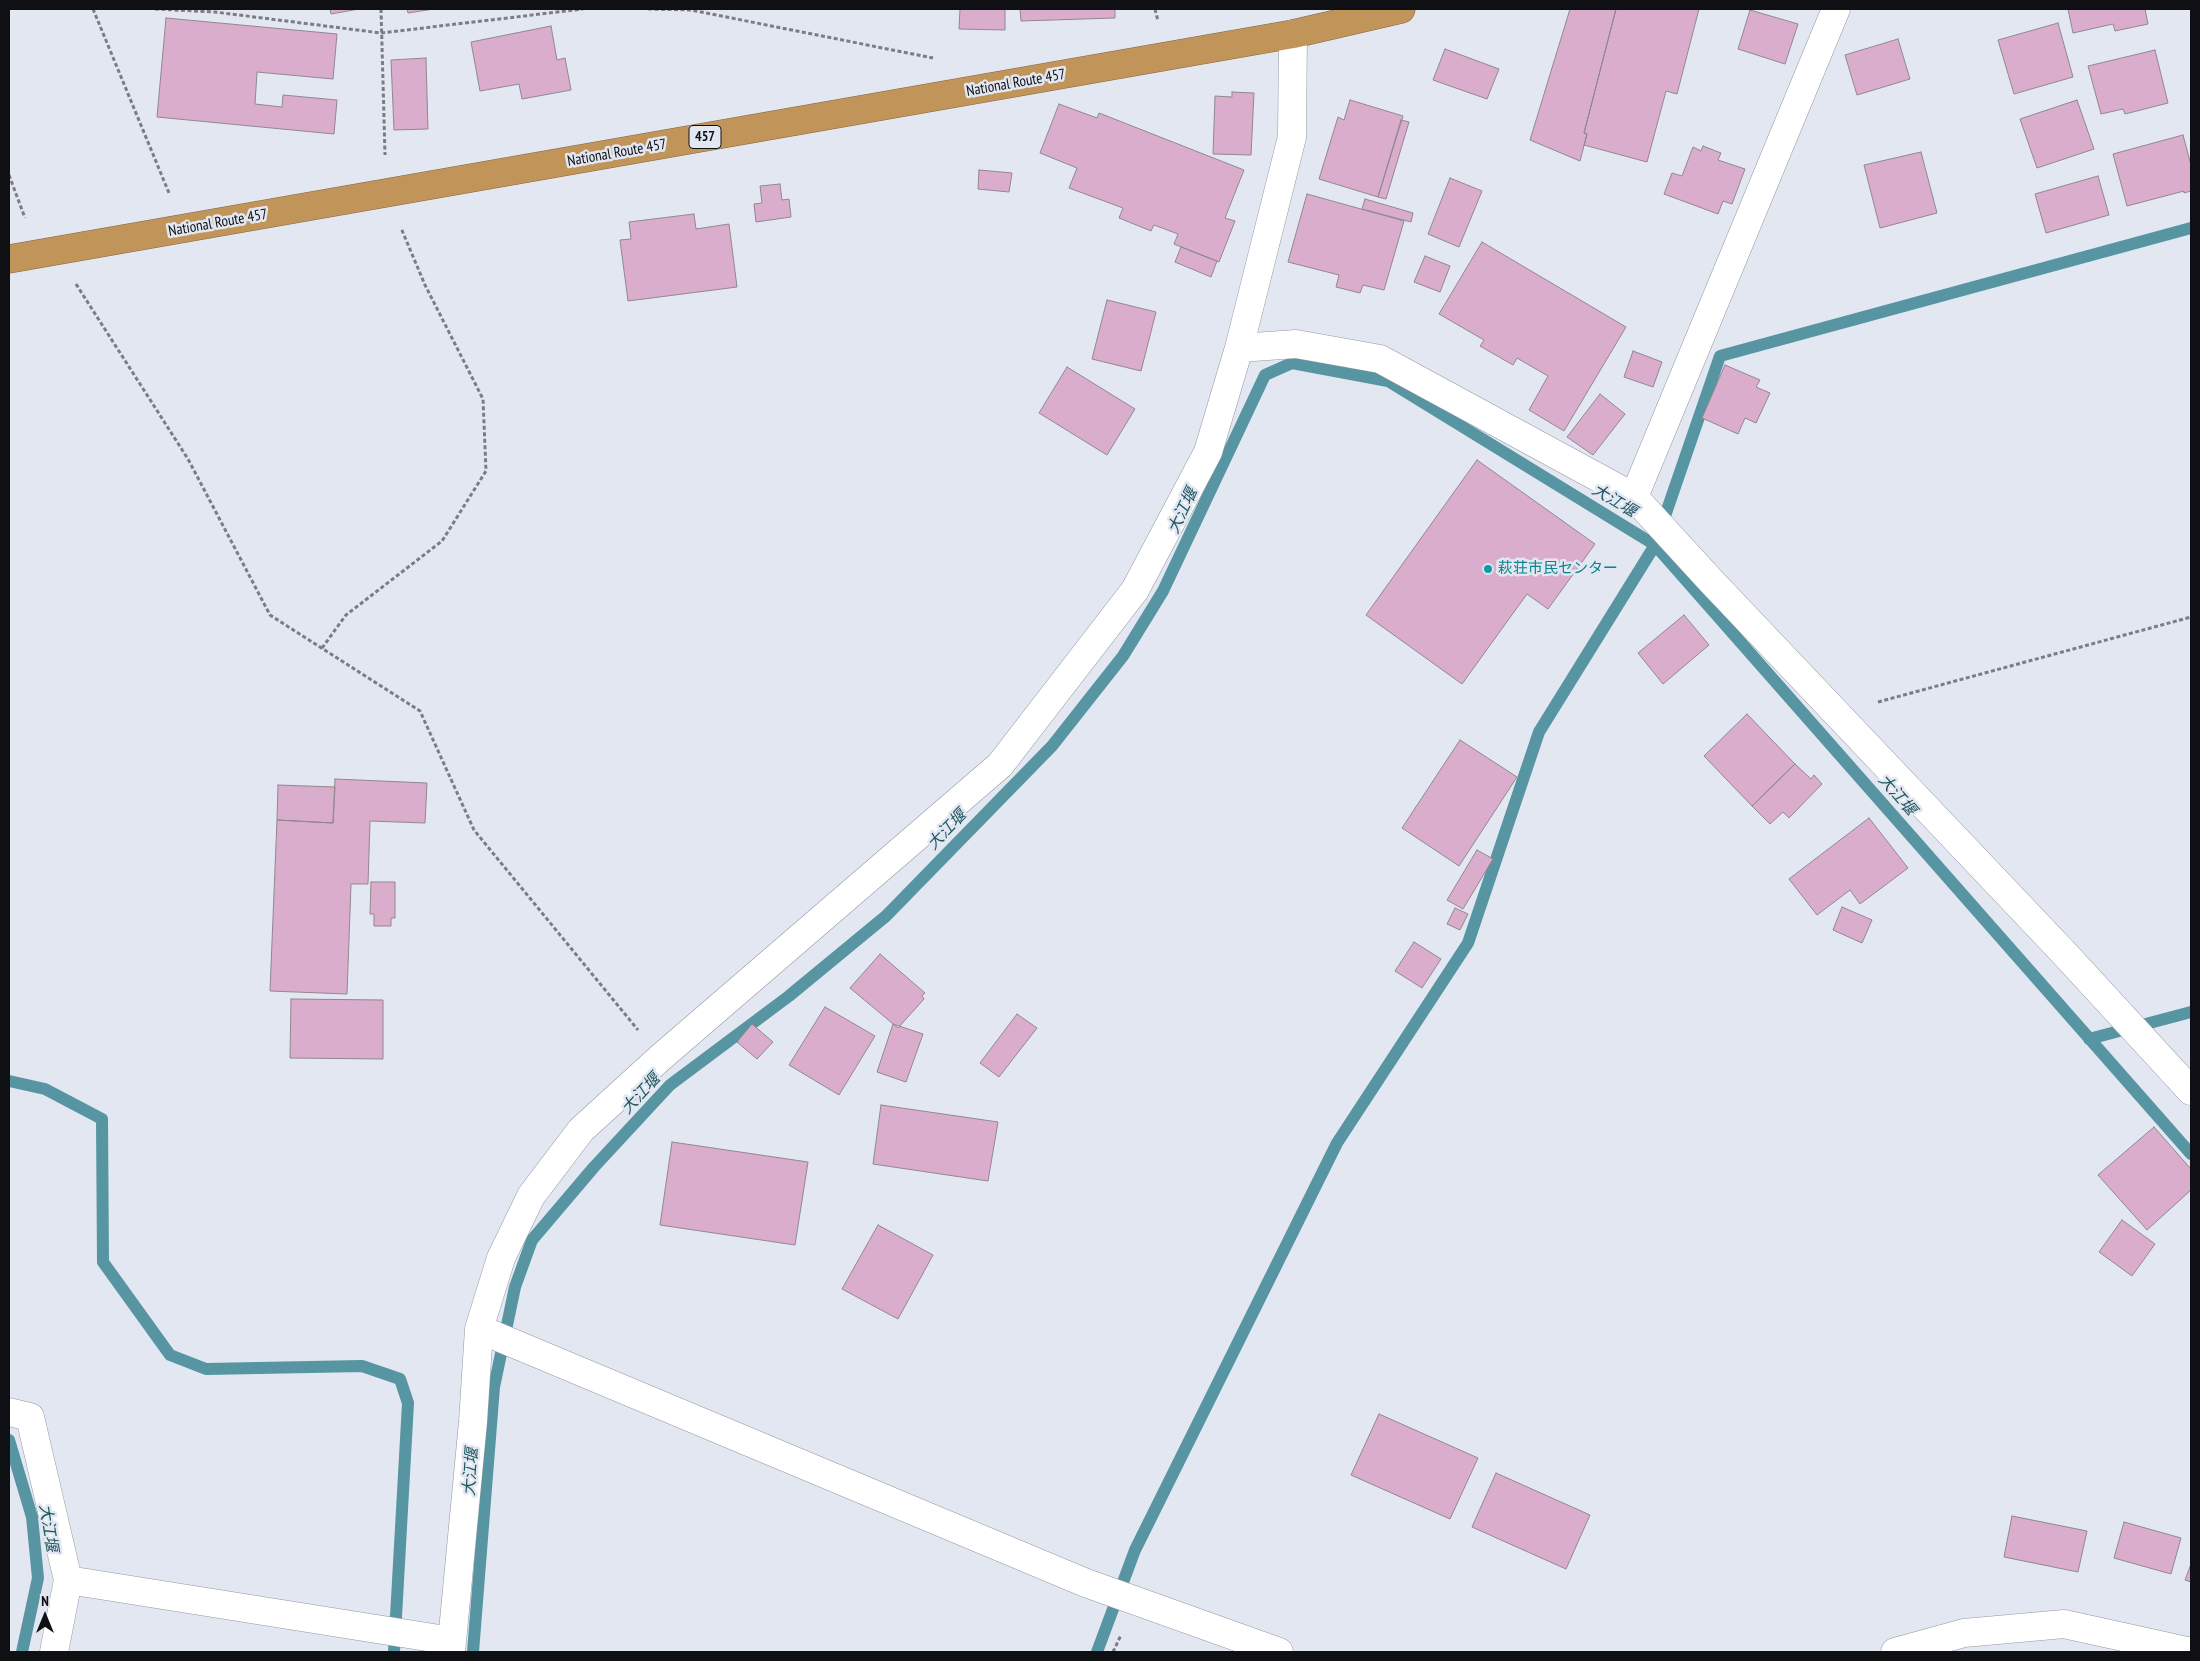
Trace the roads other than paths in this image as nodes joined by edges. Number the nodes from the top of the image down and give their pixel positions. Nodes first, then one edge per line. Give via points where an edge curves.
1 (1401, 9) edge
2 (1836, 9) edge
3 (1293, 34) junction
4 (9, 259) edge
5 (1239, 348) junction
6 (1634, 497) junction
7 (2191, 1091) edge
8 (479, 1330) junction
9 (9, 1412) edge
10 (68, 1580) junction
11 (1962, 1643) edge
12 (452, 1646) edge
13 (54, 1652) edge
14 (1279, 1652) edge
15 (1895, 1652) edge
16 (2191, 1652) edge

1 - 3 highway, National Route 457 / 457
2 - 6 street
3 - 4 highway, National Route 457 / 457
3 - 5 street via 1292,137
5 - 6 street via 1296,344 1380,359
5 - 8 street via 1208,452 1135,590 1000,765 581,1130 531,1196 500,1258
6 - 7 street
8 - 12 street
8 - 14 street via 1086,1583
9 - 10 street via 30,1417
10 - 12 street
10 - 13 street
11 - 15 street
11 - 16 street via 2064,1624

